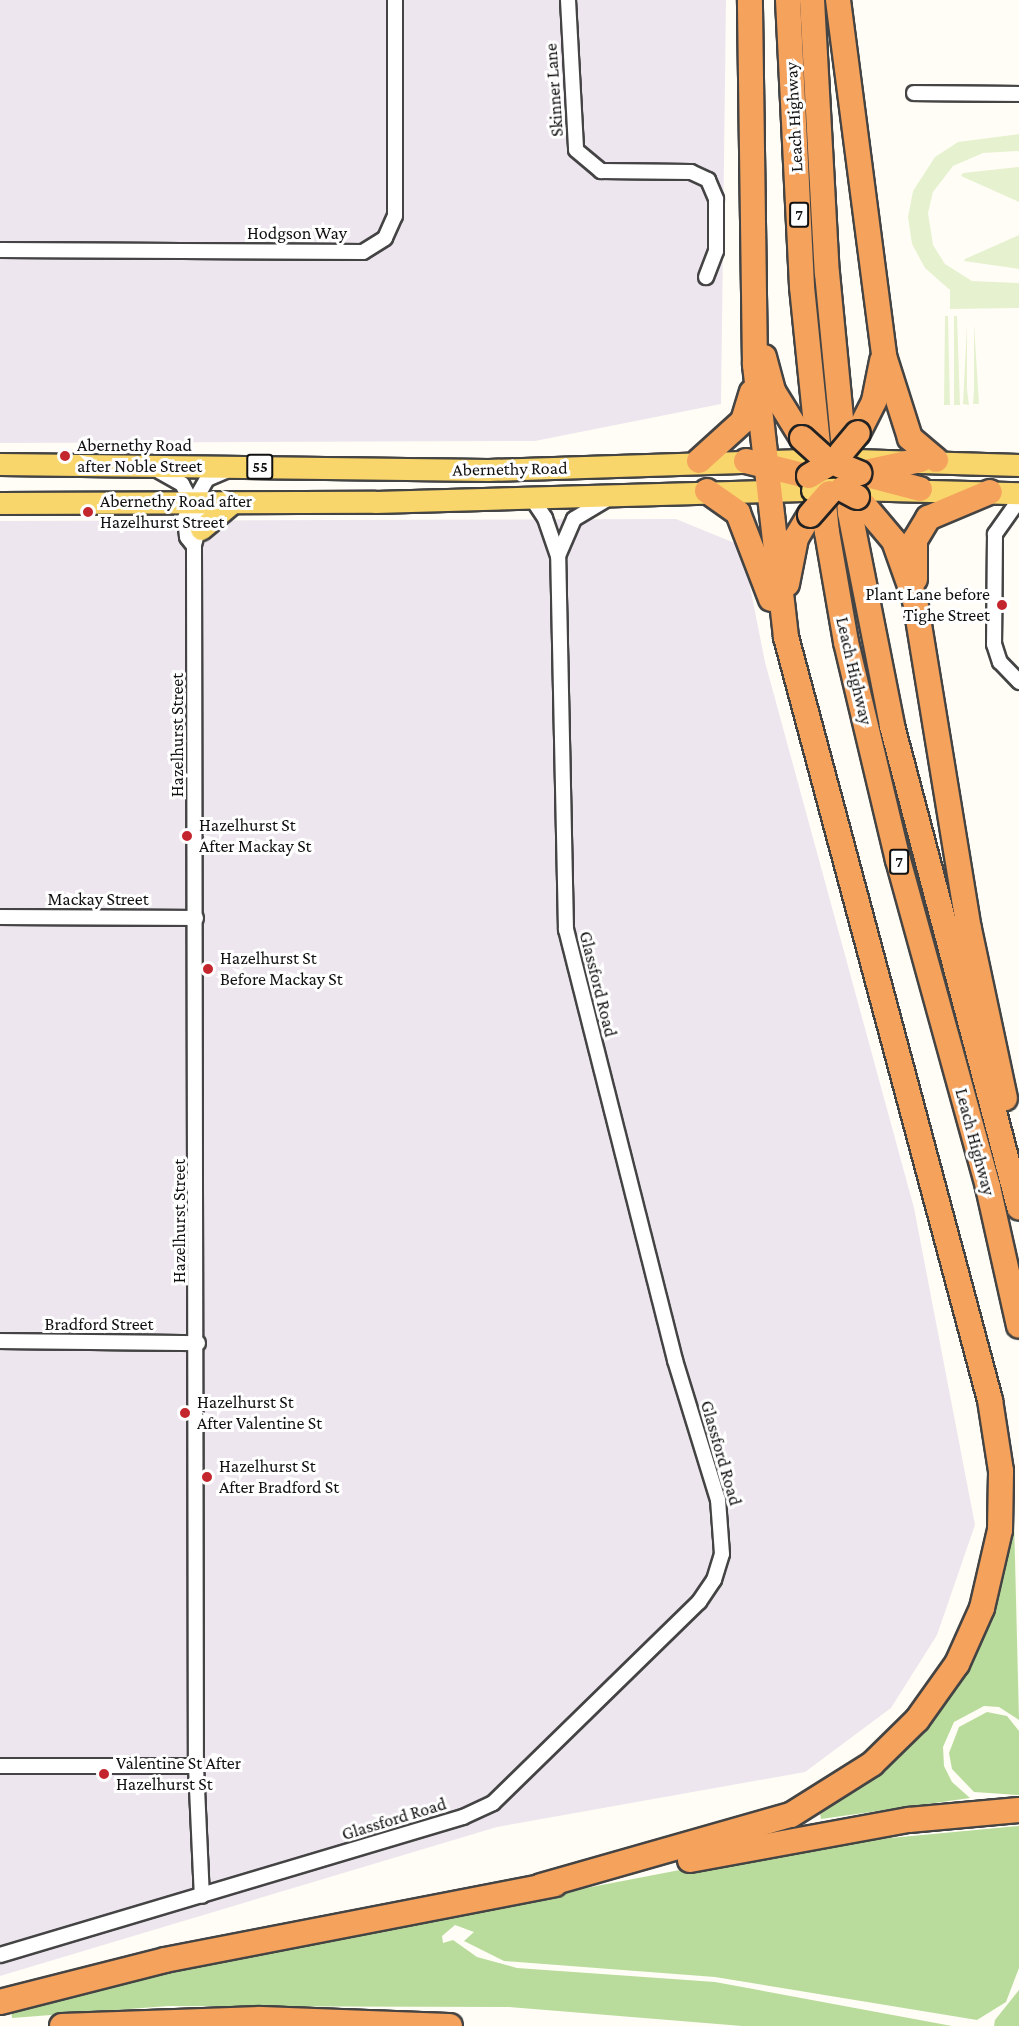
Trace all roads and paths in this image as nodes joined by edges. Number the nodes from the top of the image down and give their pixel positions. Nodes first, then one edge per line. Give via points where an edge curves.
1 (395, 0) edge
2 (568, 0) edge
3 (750, 0) edge
4 (788, 0) edge
5 (812, 0) edge
6 (838, 0) edge
7 (914, 93) dead end
8 (1019, 94) edge
9 (0, 250) edge
10 (706, 277) dead end
11 (754, 306) junction
12 (884, 356) junction
13 (755, 365) junction
14 (831, 460) junction
15 (928, 460) junction
16 (699, 461) junction
17 (758, 462) junction
18 (0, 464) edge
19 (145, 465) junction
20 (1019, 465) edge
21 (247, 467) junction
22 (806, 469) junction
23 (853, 483) junction
24 (920, 489) joint
25 (764, 490) junction
26 (707, 491) junction
27 (990, 492) junction
28 (1019, 493) edge
29 (617, 494) junction
30 (530, 496) junction
31 (1019, 500) edge
32 (0, 503) edge
33 (193, 503) junction
34 (232, 503) junction
35 (197, 537) junction
36 (558, 556) junction
37 (915, 600) junction
38 (786, 637) junction
39 (1019, 682) edge
40 (0, 917) edge
41 (196, 918) junction
42 (1019, 1158) edge
43 (1019, 1208) edge
44 (946, 1228) junction
45 (1019, 1326) edge
46 (0, 1341) edge
47 (198, 1342) junction
48 (1019, 1476) edge
49 (0, 1766) edge
50 (196, 1766) junction
51 (1019, 1810) edge
52 (541, 1886) junction
53 (202, 1896) junction
54 (0, 1955) edge
55 (0, 2002) edge
56 (62, 2026) edge
57 (450, 2026) edge

1 - 9 street, Hodgson Way via 395,216 385,238 363,252
2 - 10 street, Skinner Lane via 576,150 601,171 691,172 708,180 716,199 716,251
3 - 11 highway
4 - 45 highway, Leach Highway / 7 via 802,287 827,532 846,642 898,860 988,1187
5 - 43 highway, Leach Highway / 7 via 827,273 850,513 892,726
6 - 12 highway
7 - 8 street
11 - 13 highway
11 - 22 highway via 773,391
12 - 14 highway, bridge via 874,401 858,433
12 - 15 highway via 910,438
13 - 16 highway via 743,421
13 - 17 highway
14 - 22 highway, bridge
14 - 22 highway, bridge
14 - 23 highway, bridge
15 - 20 main road
15 - 23 highway
16 - 17 main road, Abernethy Road / 55
16 - 21 main road, Abernethy Road / 55 via 488,470
17 - 22 highway
17 - 25 highway
18 - 19 main road, Abernethy Road / 55
19 - 21 main road, Abernethy Road / 55
19 - 33 street, Hazelhurst Street via 182,484
21 - 33 street via 213,474
22 - 23 highway
22 - 25 highway
23 - 24 highway
23 - 37 highway via 894,541
23 - 38 highway, bridge via 810,515 790,557
24 - 27 main road
25 - 26 main road, Abernethy Road / 55
25 - 38 highway
26 - 29 main road, Abernethy Road / 55
26 - 38 highway via 738,513
27 - 28 main road
27 - 37 highway via 940,510 920,529
29 - 30 main road, Abernethy Road / 55
29 - 36 street, Glassford Road via 574,519
30 - 34 main road, Abernethy Road / 55
30 - 36 street, Glassford Road via 545,518
31 - 39 street via 1001,518 995,534 994,611 996,654
32 - 33 main road, Abernethy Road / 55
33 - 34 main road, Abernethy Road / 55
33 - 35 street, Hazelhurst Street
34 - 35 main road
35 - 41 street, Hazelhurst Street
36 - 53 street, Glassford Road via 566,930 675,1360 718,1500 722,1554 699,1602 493,1803 463,1817
37 - 42 highway via 969,929
38 - 44 highway
40 - 41 street, Mackay Street
41 - 47 street, Hazelhurst Street
44 - 48 highway via 986,1341
44 - 52 highway via 998,1437 1001,1471 993,1572 957,1664 895,1743 817,1801 759,1826
46 - 47 street, Bradford Street
47 - 50 street, Hazelhurst Street
49 - 50 street
50 - 53 street, Hazelhurst Street
51 - 52 highway via 909,1820
52 - 55 highway via 165,1960
53 - 54 street, Glassford Road
56 - 57 highway via 239,2019

